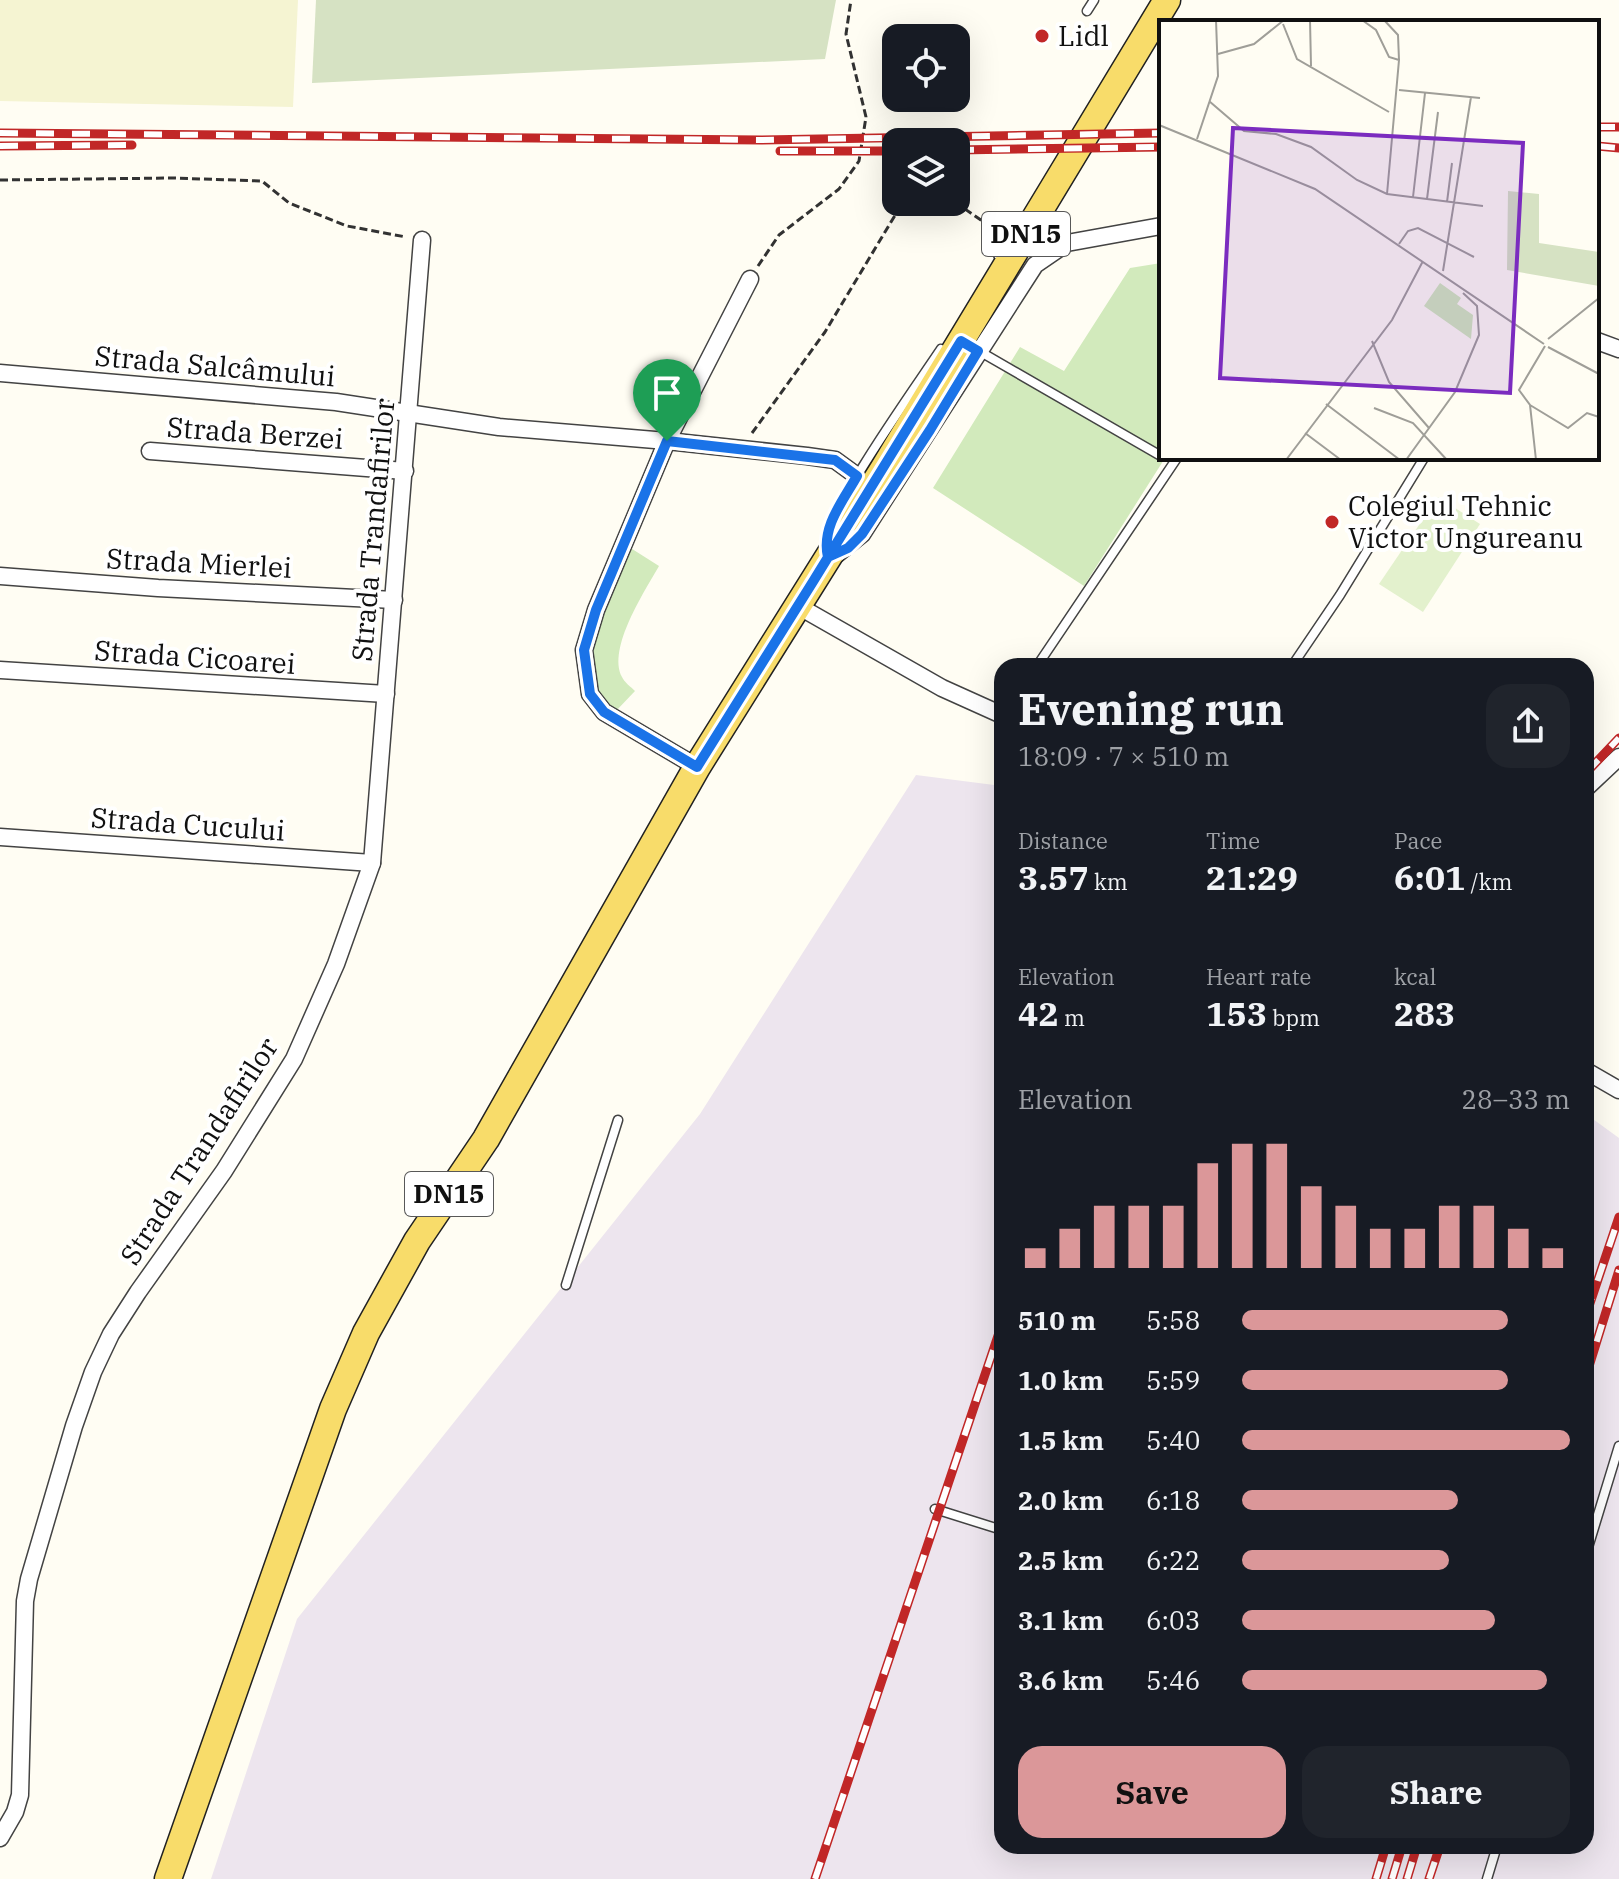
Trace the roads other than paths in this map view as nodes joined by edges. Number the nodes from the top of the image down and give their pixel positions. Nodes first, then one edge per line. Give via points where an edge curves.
1 (1094, 0) edge
2 (1167, 0) edge
3 (1087, 11) dead end
4 (1159, 226) edge
5 (1007, 239) road end
6 (422, 240) road end
7 (993, 264) dead end
8 (750, 279) road end
9 (1599, 342) edge
10 (962, 343) junction
11 (1619, 349) edge
12 (0, 373) edge
13 (409, 412) junction
14 (667, 441) junction
15 (150, 451) dead end
16 (1159, 453) edge
17 (1168, 460) edge
18 (1423, 460) edge
19 (405, 471) junction
20 (857, 476) junction
21 (828, 557) junction
22 (0, 576) edge
23 (394, 600) junction
24 (798, 606) junction
25 (1042, 658) edge
26 (1297, 658) edge
27 (0, 670) edge
28 (386, 694) junction
29 (994, 711) edge
30 (1619, 757) edge
31 (697, 767) junction
32 (1594, 780) edge
33 (0, 837) edge
34 (372, 863) junction
35 (1594, 1076) edge
36 (1619, 1090) edge
37 (618, 1120) dead end
38 (566, 1285) dead end
39 (1619, 1446) edge
40 (935, 1509) dead end
41 (994, 1527) edge
42 (1594, 1528) edge
43 (0, 1838) edge
44 (1495, 1854) edge
45 (168, 1879) edge
46 (1487, 1879) edge

1 - 3 lane
2 - 10 main road, DN15
4 - 10 street via 1067,243 1035,265
5 - 7 lane
6 - 13 street, Strada Trandafirilor
8 - 14 street
9 - 11 street
10 - 16 lane
10 - 20 lane
10 - 21 main road, DN15
10 - 21 street via 930,430 862,534
12 - 13 street, Strada Salcâmului
13 - 14 street, Strada Salcâmului via 499,427
13 - 19 street, Strada Trandafirilor
14 - 20 street, Strada Salcâmului via 835,460
14 - 31 street via 584,650 590,694 604,712
15 - 19 street, Strada Berzei
17 - 25 lane
18 - 26 lane
19 - 23 street, Strada Trandafirilor
20 - 21 lane via 825,538
21 - 24 main road, DN15
22 - 23 street, Strada Mierlei
23 - 28 street, Strada Trandafirilor
24 - 29 street via 930,682
24 - 31 main road, DN15
27 - 28 street, Strada Cicoarei
28 - 34 street, Strada Trandafirilor
30 - 32 street
31 - 45 main road, DN15 via 486,1139 417,1241 366,1333 333,1409
33 - 34 street, Strada Cucului
34 - 43 street, Strada Trandafirilor via 294,1059 111,1334 93,1372 29,1579 20,1795
35 - 36 street
37 - 38 lane
39 - 42 lane
40 - 41 lane
44 - 46 lane

